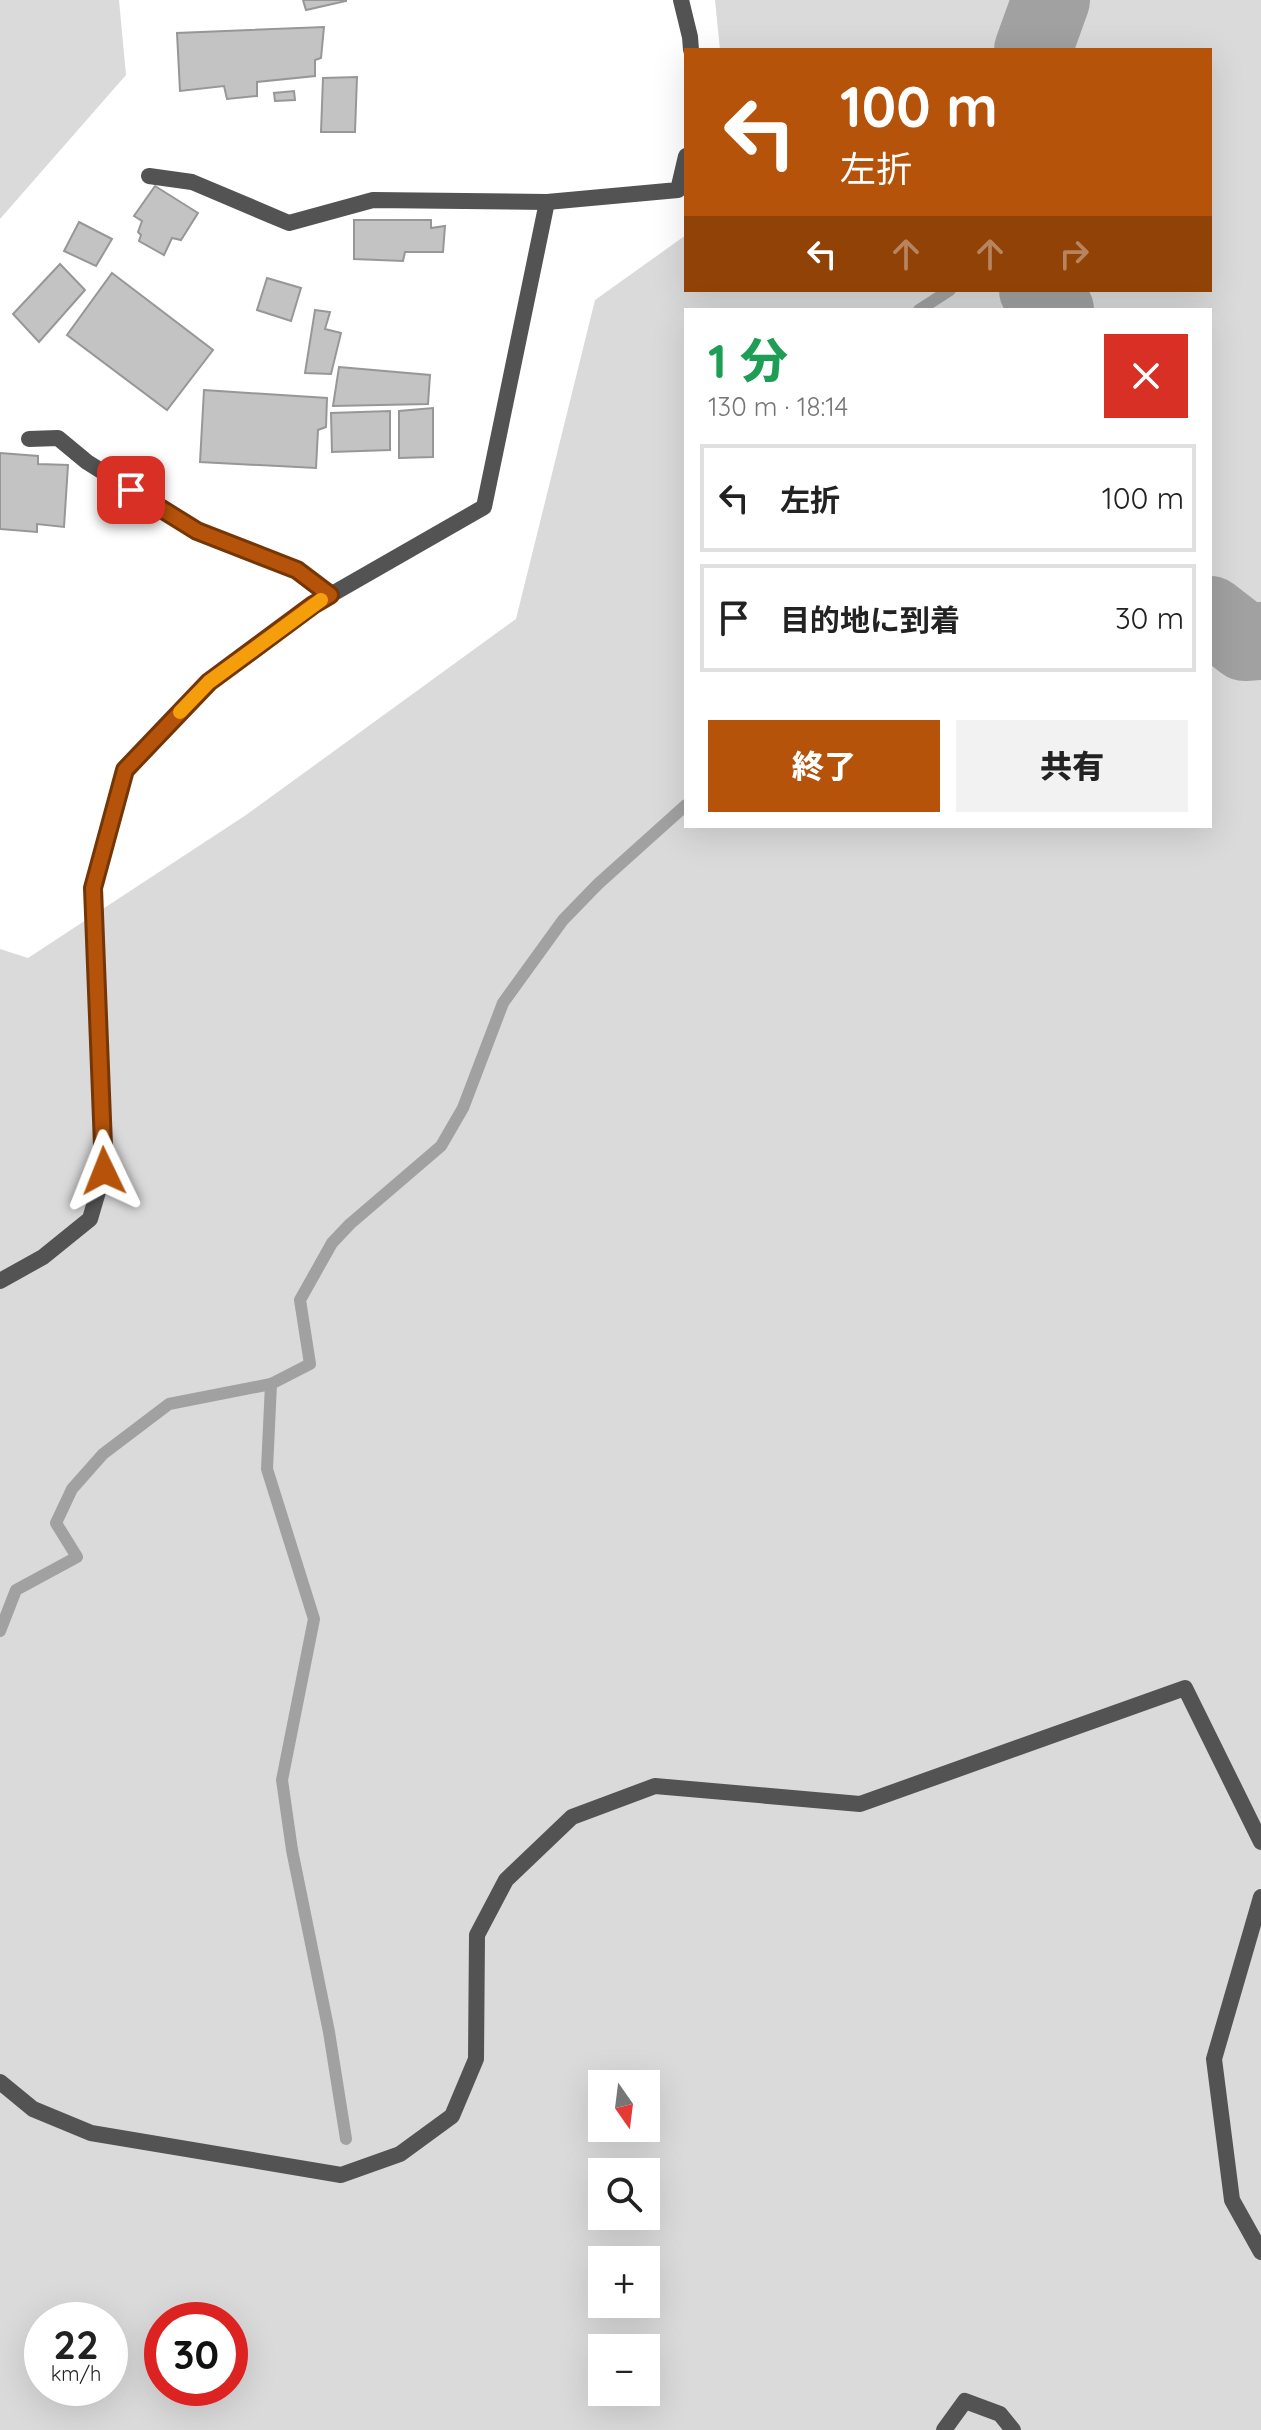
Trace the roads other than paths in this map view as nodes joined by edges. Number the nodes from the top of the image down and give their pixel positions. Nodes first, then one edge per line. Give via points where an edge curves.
1 (681, 0) edge
2 (691, 48) edge
3 (684, 164) edge
4 (149, 176) dead end
5 (547, 202) junction
6 (29, 439) dead end
7 (330, 595) junction
8 (0, 1281) edge
9 (1261, 1842) edge
10 (1261, 1897) edge
11 (0, 2082) edge
12 (1261, 2252) edge
13 (944, 2430) edge
14 (1013, 2430) edge

1 - 2 street
3 - 5 street via 678,190
4 - 5 street via 192,182 289,223 373,200
5 - 7 street via 484,507
6 - 7 street via 58,438 197,531 297,570
7 - 8 street via 209,682 125,770 93,888 104,1171 90,1219 43,1257
9 - 11 street via 1185,1688 860,1804 655,1786 572,1817 506,1880 477,1935 476,2059 452,2116 400,2154 341,2175 91,2133 33,2109
10 - 12 street via 1214,2059 1232,2200
13 - 14 street via 965,2401 1000,2414

